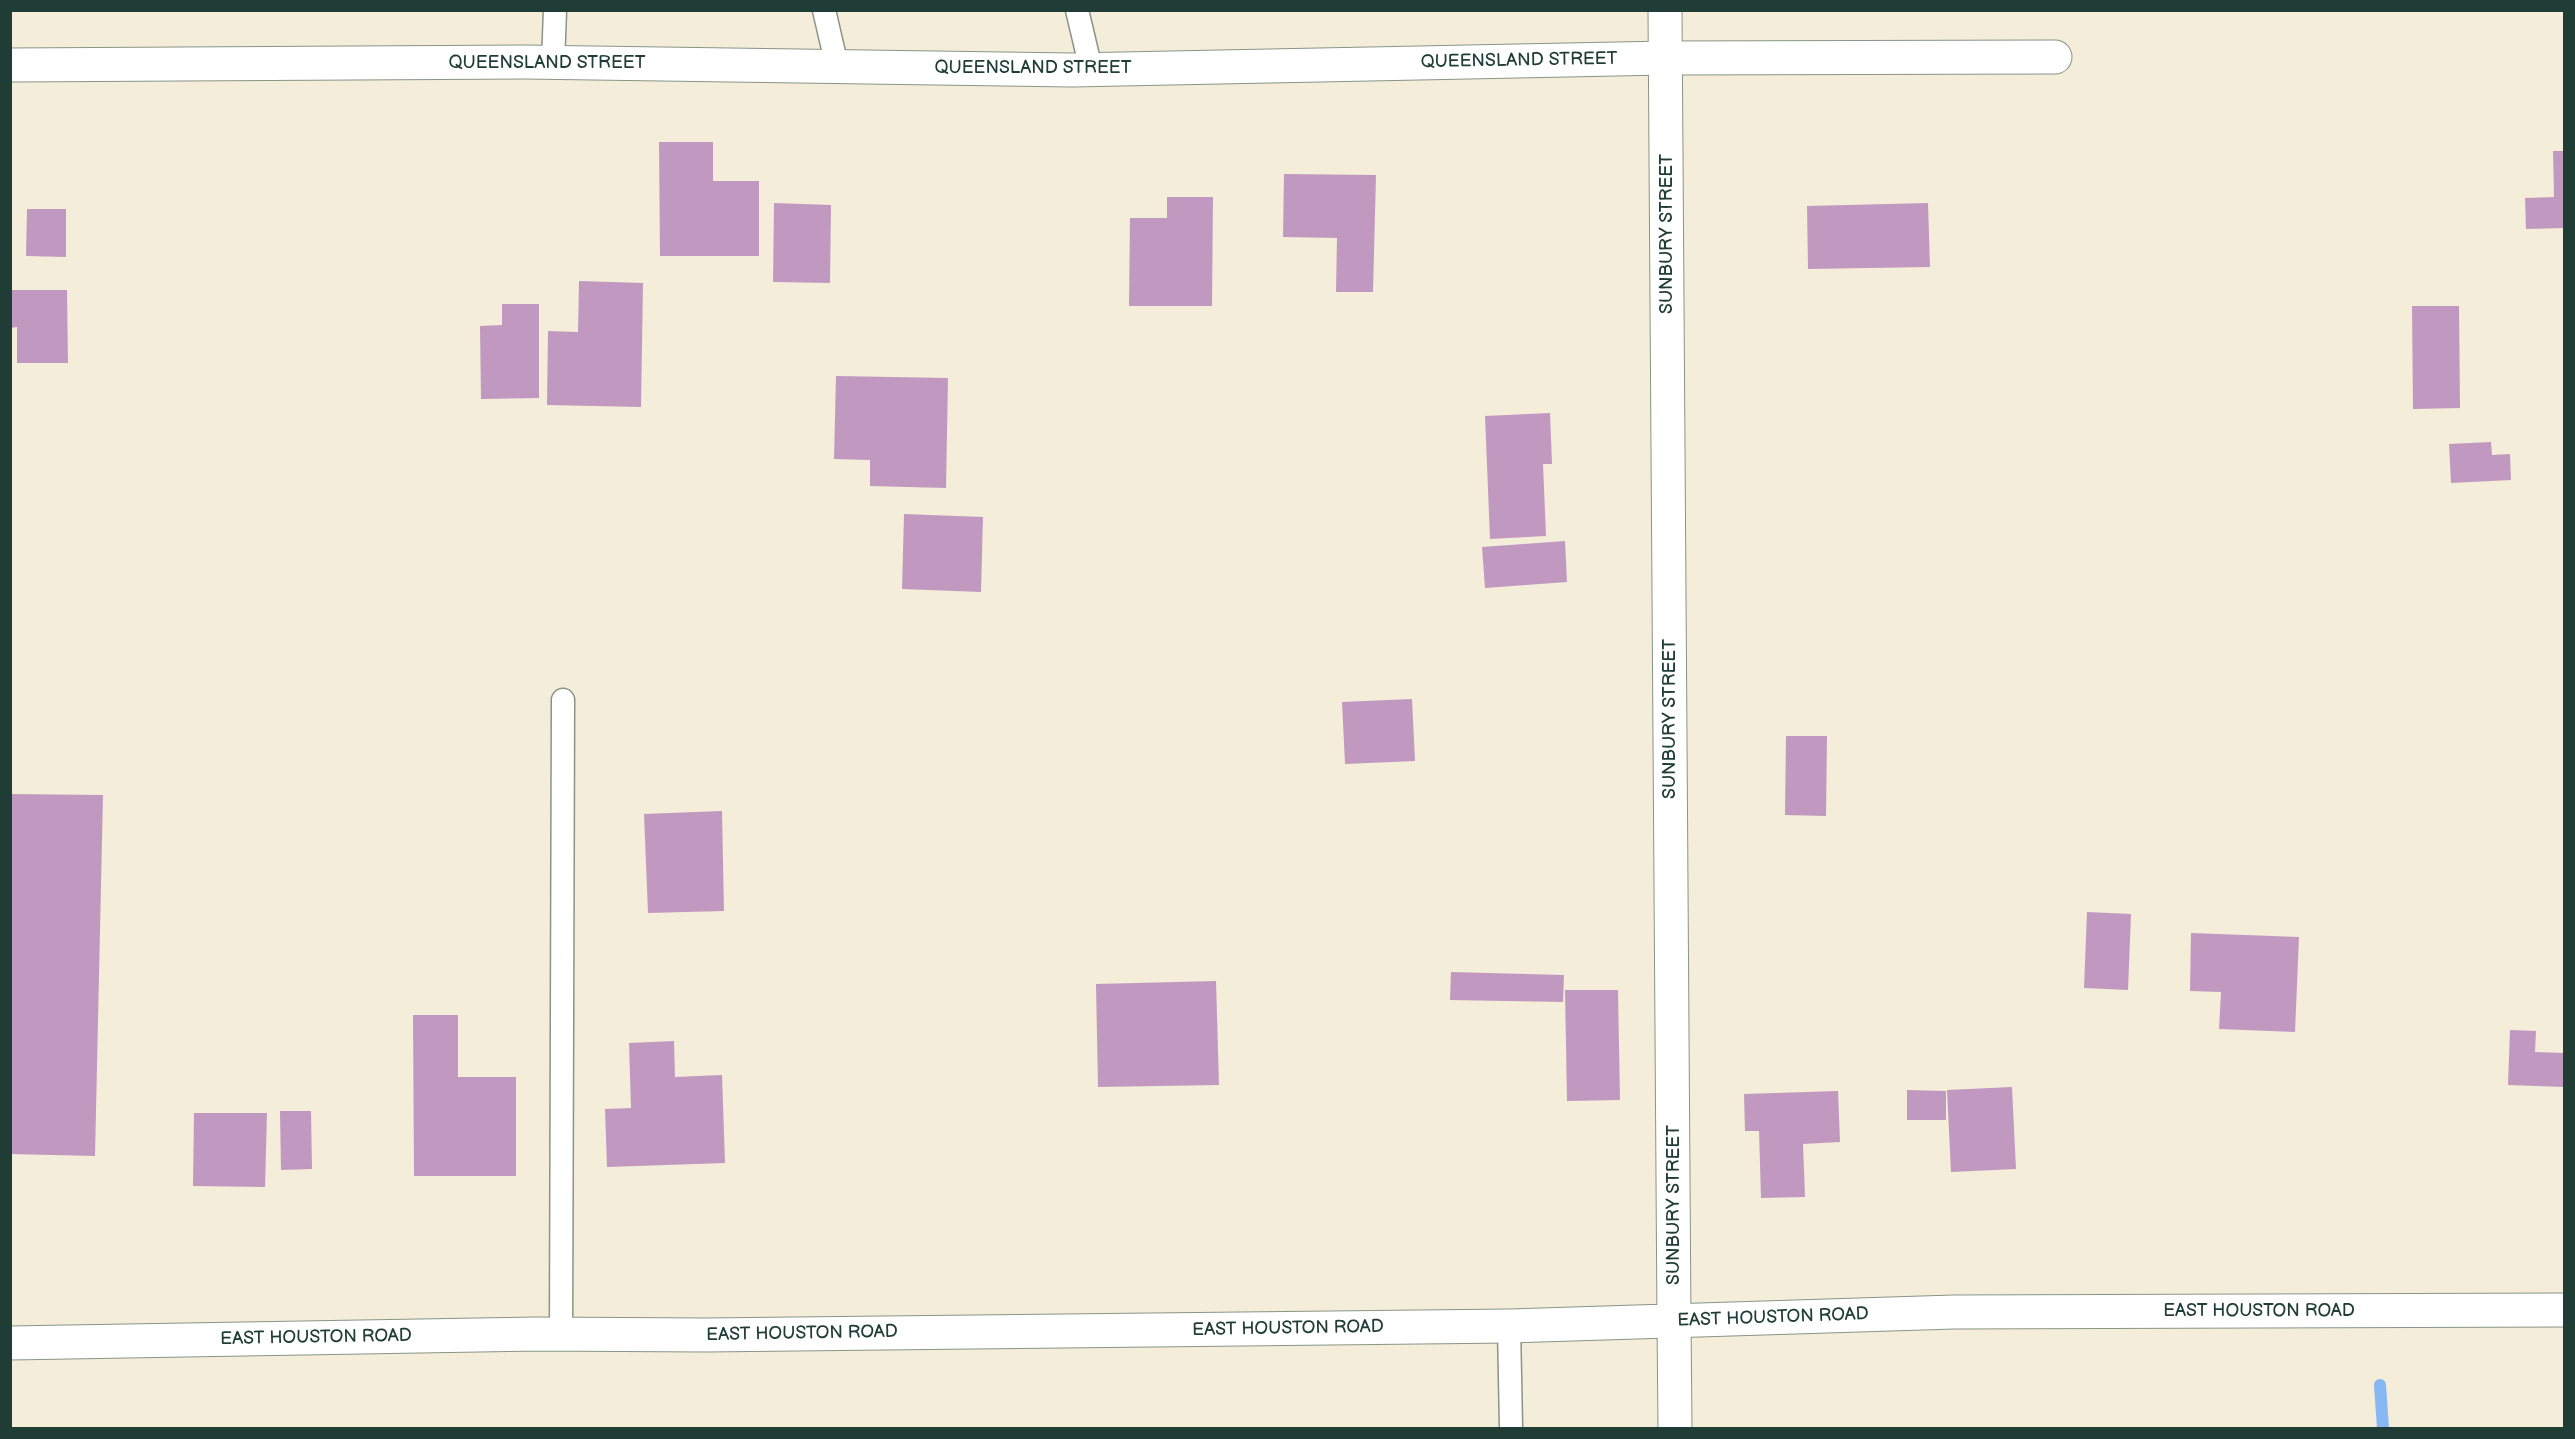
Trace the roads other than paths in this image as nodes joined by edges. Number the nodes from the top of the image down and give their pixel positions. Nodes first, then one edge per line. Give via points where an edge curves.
1 (555, 10) edge
2 (824, 10) edge
3 (1077, 10) edge
4 (1665, 10) edge
5 (2055, 57) dead end
6 (1666, 58) junction
7 (553, 63) junction
8 (10, 64) edge
9 (837, 66) junction
10 (1092, 69) junction
11 (563, 700) dead end
12 (2565, 1310) edge
13 (1674, 1321) junction
14 (1509, 1326) junction
15 (561, 1334) junction
16 (10, 1343) edge
17 (1511, 1428) edge
18 (1675, 1428) edge

1 - 7 lane
2 - 9 lane
3 - 10 lane
4 - 6 street, SUNBURY STREET
5 - 6 street, QUEENSLAND STREET
6 - 10 street, QUEENSLAND STREET
6 - 13 street, SUNBURY STREET
7 - 8 street, QUEENSLAND STREET
7 - 9 street, QUEENSLAND STREET
9 - 10 street, QUEENSLAND STREET
11 - 15 lane
12 - 13 street, EAST HOUSTON ROAD via 1954,1312
13 - 14 street, EAST HOUSTON ROAD
13 - 18 street, SUNBURY STREET
14 - 15 street, EAST HOUSTON ROAD
14 - 17 lane
15 - 16 street, EAST HOUSTON ROAD

